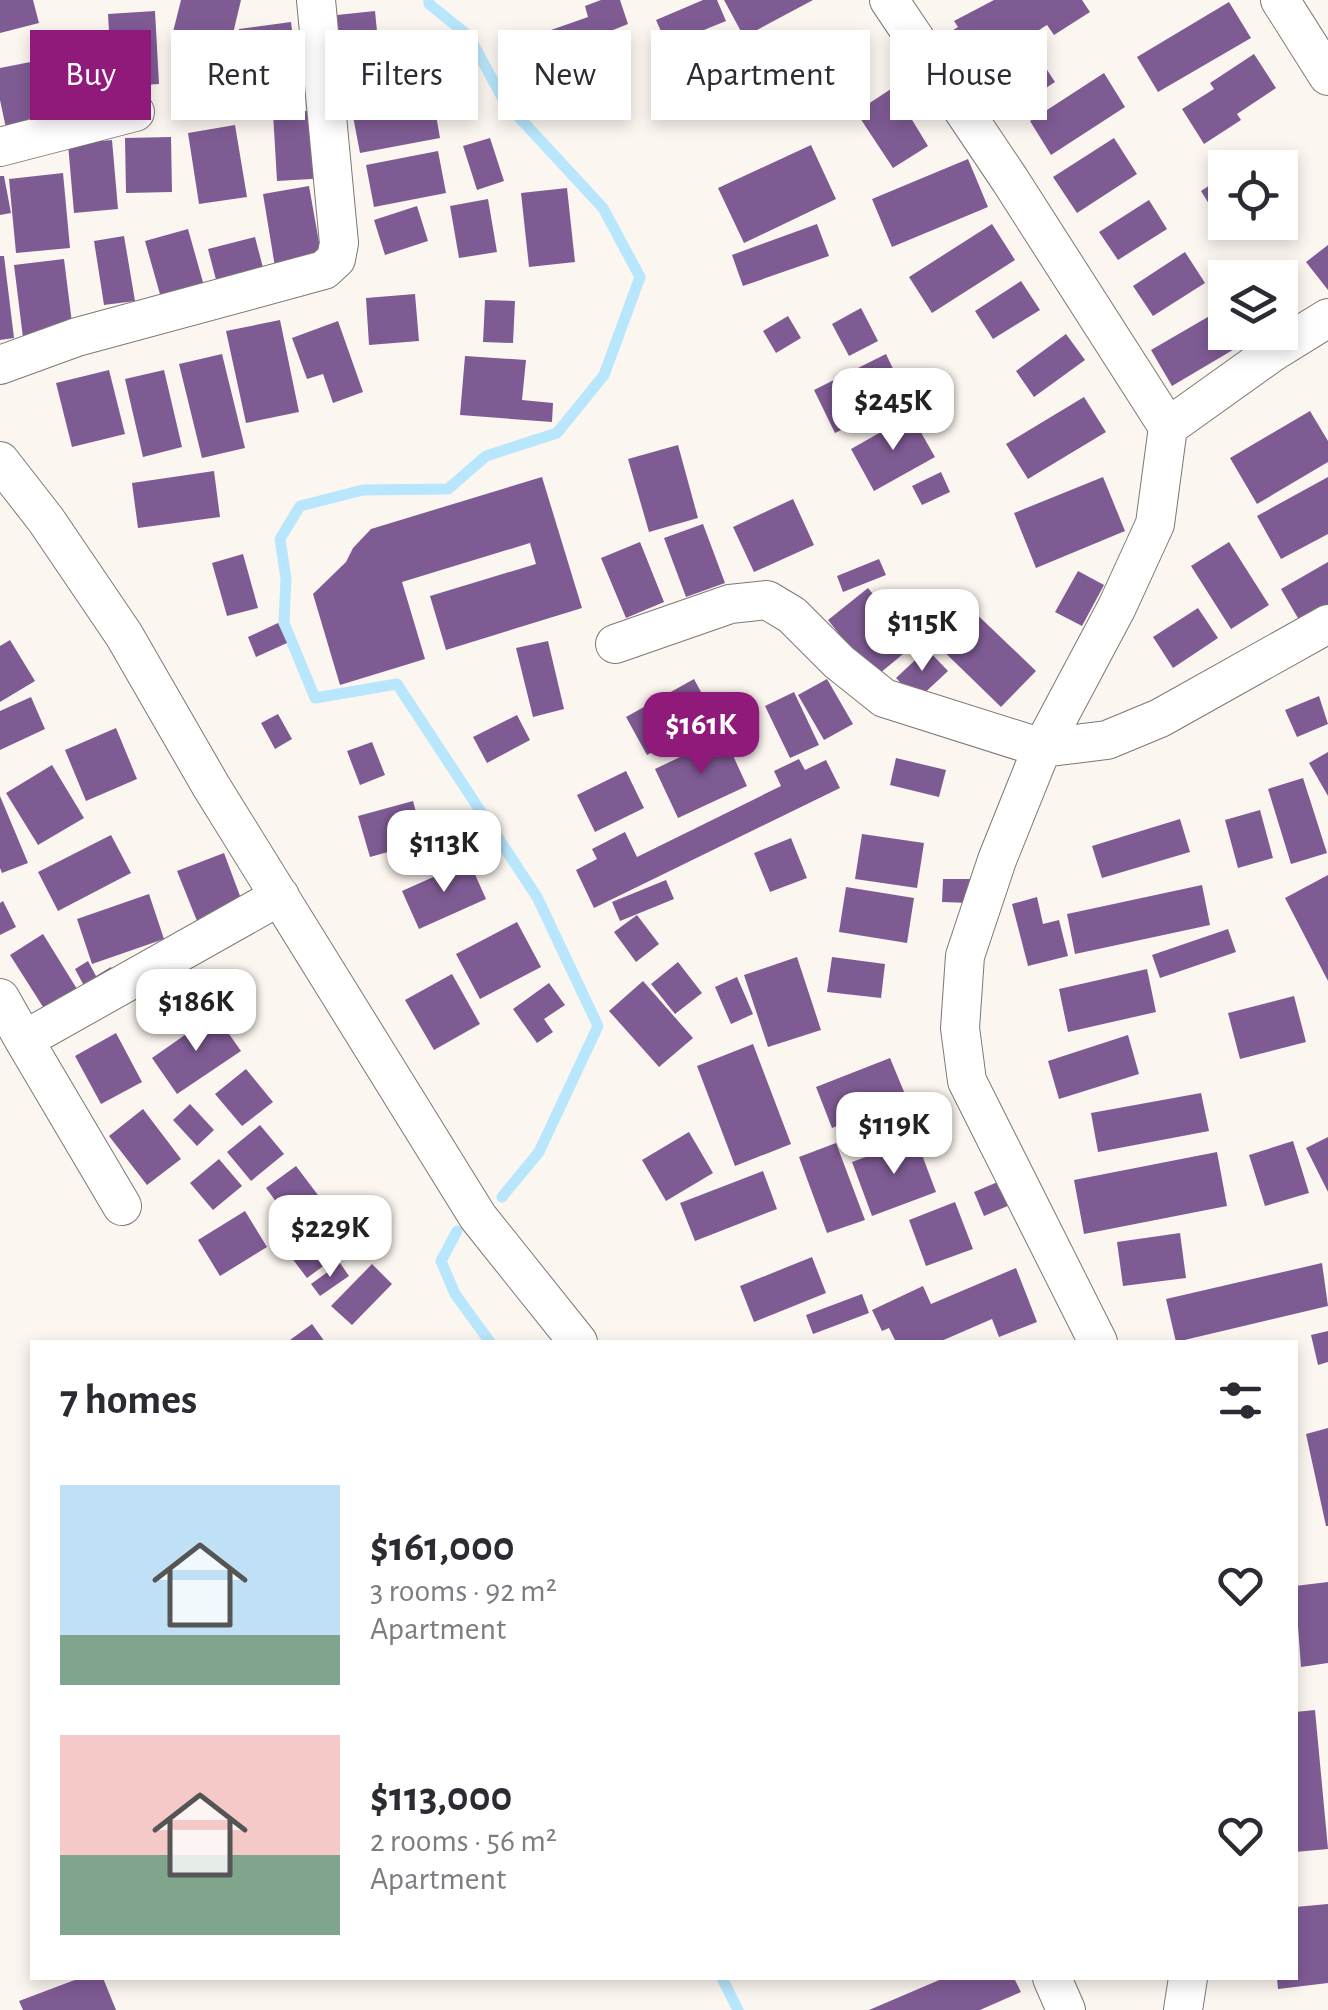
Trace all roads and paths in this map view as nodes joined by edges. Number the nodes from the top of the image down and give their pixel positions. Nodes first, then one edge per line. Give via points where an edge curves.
1 (316, 0) edge
2 (889, 0) edge
3 (1280, 0) edge
4 (1328, 76) edge
5 (103, 120) edge
6 (0, 146) edge
7 (1328, 318) edge
8 (0, 365) edge
9 (1168, 427) junction
10 (0, 461) edge
11 (1328, 624) edge
12 (615, 644) dead end
13 (1042, 748) junction
14 (280, 896) junction
15 (0, 998) edge
16 (24, 1040) junction
17 (122, 1206) dead end
18 (576, 1340) edge
19 (1097, 1340) edge
20 (1053, 1980) edge
21 (1188, 1980) edge
22 (1066, 2010) edge
23 (1182, 2010) edge

1 - 8 street via 336,259 324,270 77,337
2 - 9 street
3 - 4 street
5 - 6 street
7 - 9 street
9 - 13 street via 1155,524
10 - 14 street via 124,635
11 - 13 street via 1160,718 1107,740
12 - 13 street via 730,604 767,600 884,698
13 - 19 street via 964,956 960,1028 967,1081
14 - 16 street
14 - 18 street via 478,1217
15 - 16 street
16 - 17 street
20 - 22 street
21 - 23 street

